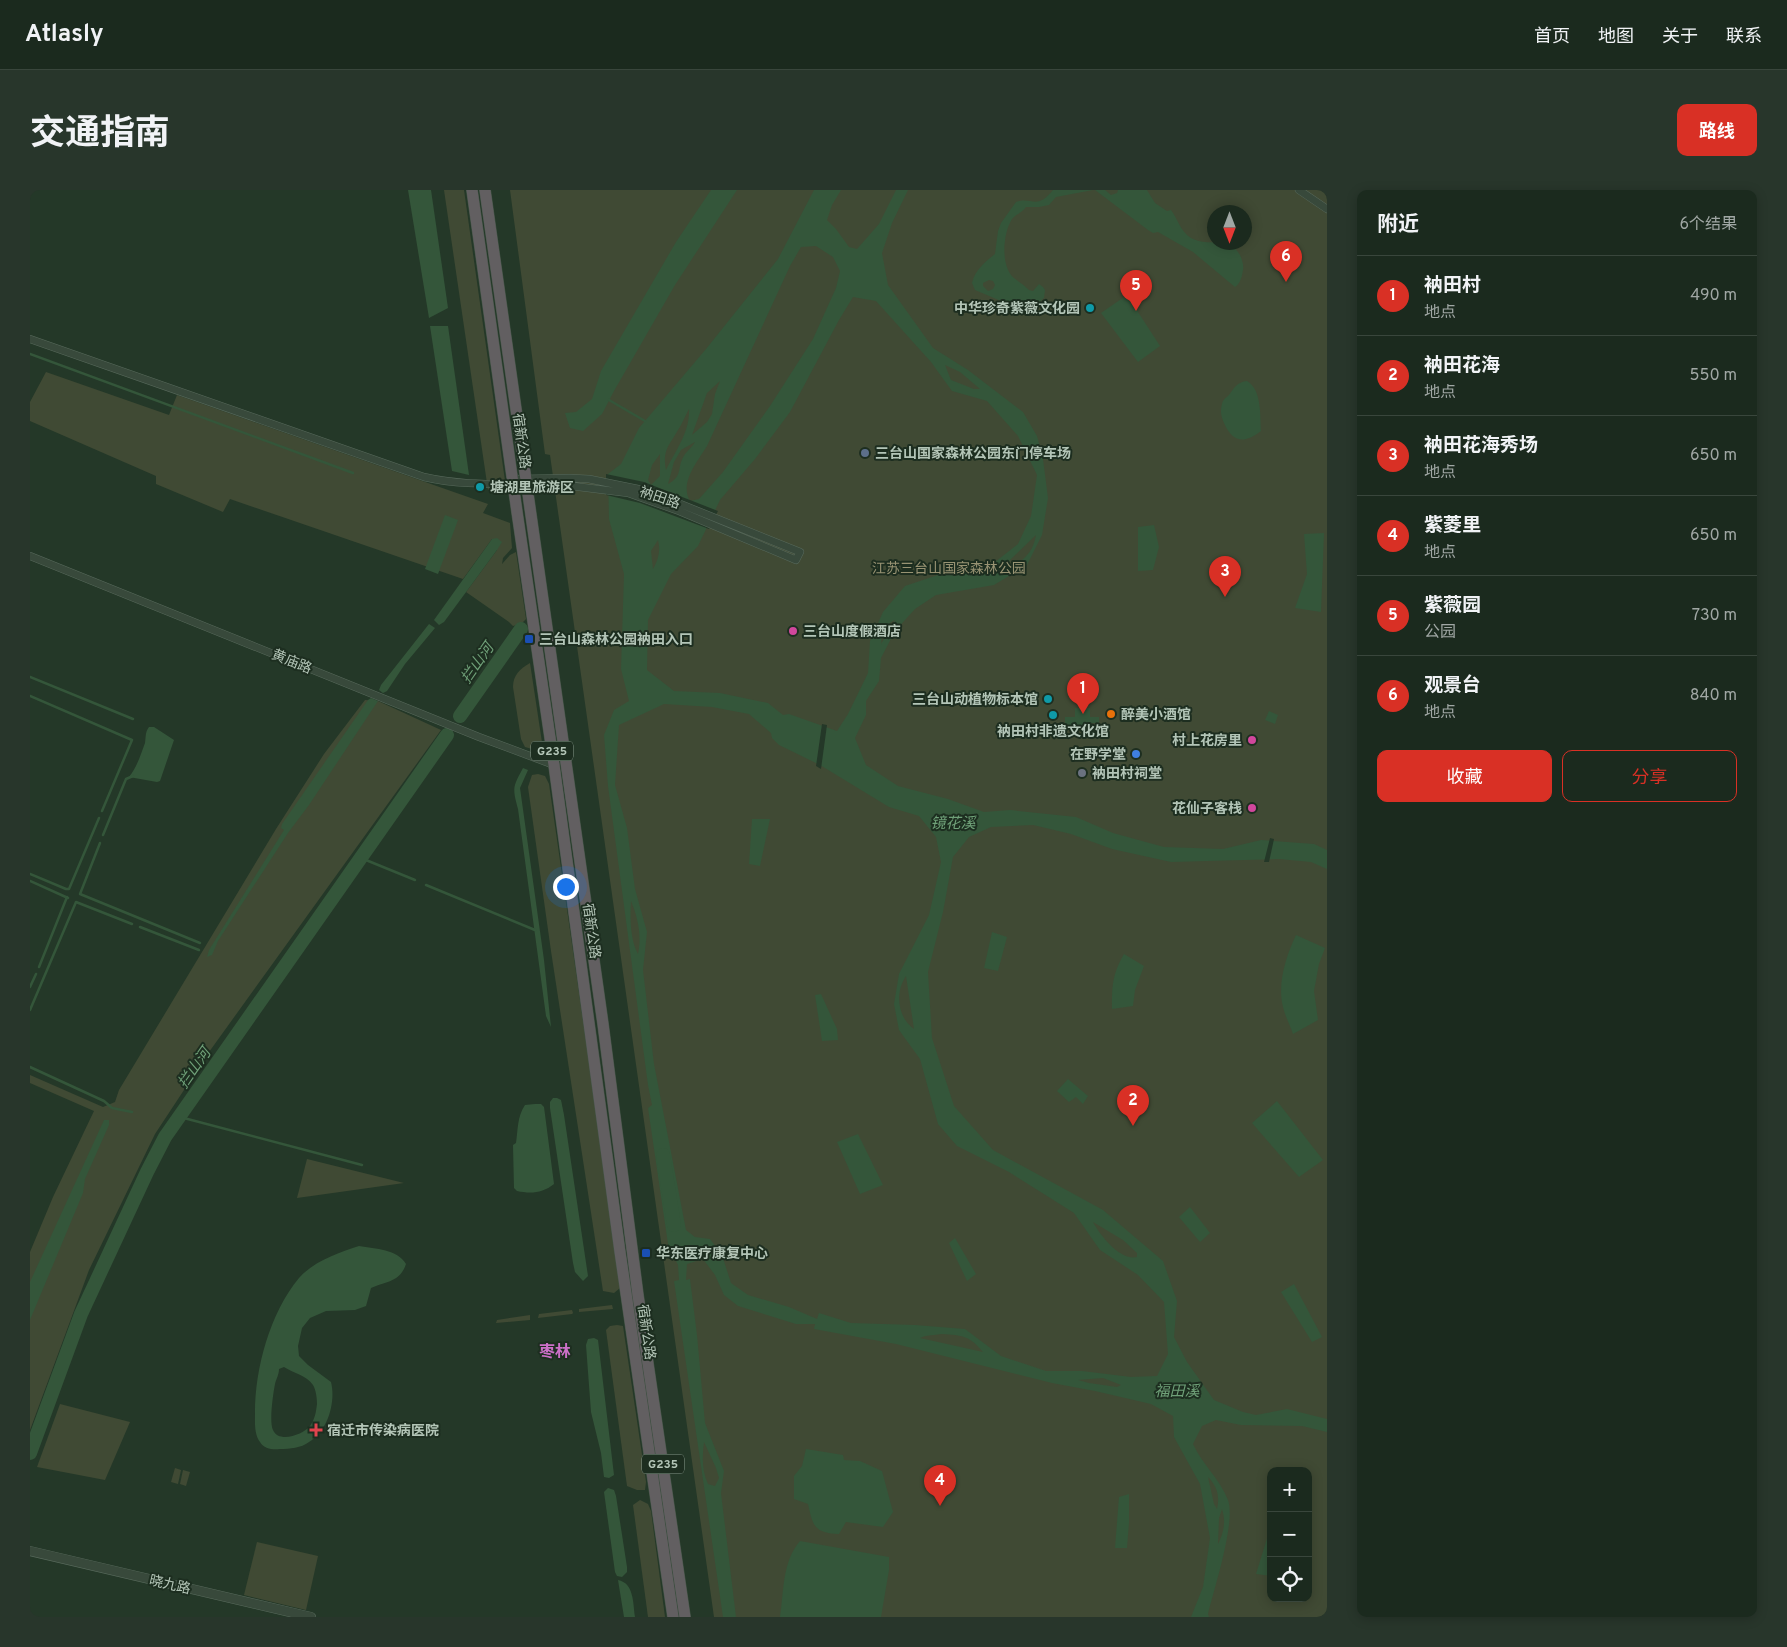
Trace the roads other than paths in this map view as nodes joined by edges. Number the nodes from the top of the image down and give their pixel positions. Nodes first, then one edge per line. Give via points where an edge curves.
1 (472, 190) edge
2 (485, 190) edge
3 (1299, 190) edge
4 (1327, 209) edge
5 (30, 339) edge
6 (526, 483) junction
7 (513, 484) junction
8 (715, 522) junction
9 (30, 556) edge
10 (554, 765) junction
11 (30, 1551) edge
12 (311, 1617) edge
13 (673, 1617) edge
14 (685, 1617) edge

1 - 7 highway, 宿新公路 / G235
2 - 6 highway, 宿新公路
3 - 4 street
5 - 7 street, 衲田路 via 424,476 476,485
6 - 7 street, 衲田路
6 - 8 street, 衲田路 via 588,483
6 - 14 highway, 宿新公路 / G235
7 - 10 highway, 宿新公路 / G235
8 - 8 street, 衲田路 via 796,560 800,552
9 - 10 street, 黄庙路
10 - 13 highway, 宿新公路 / G235
11 - 12 street, 晓九路

